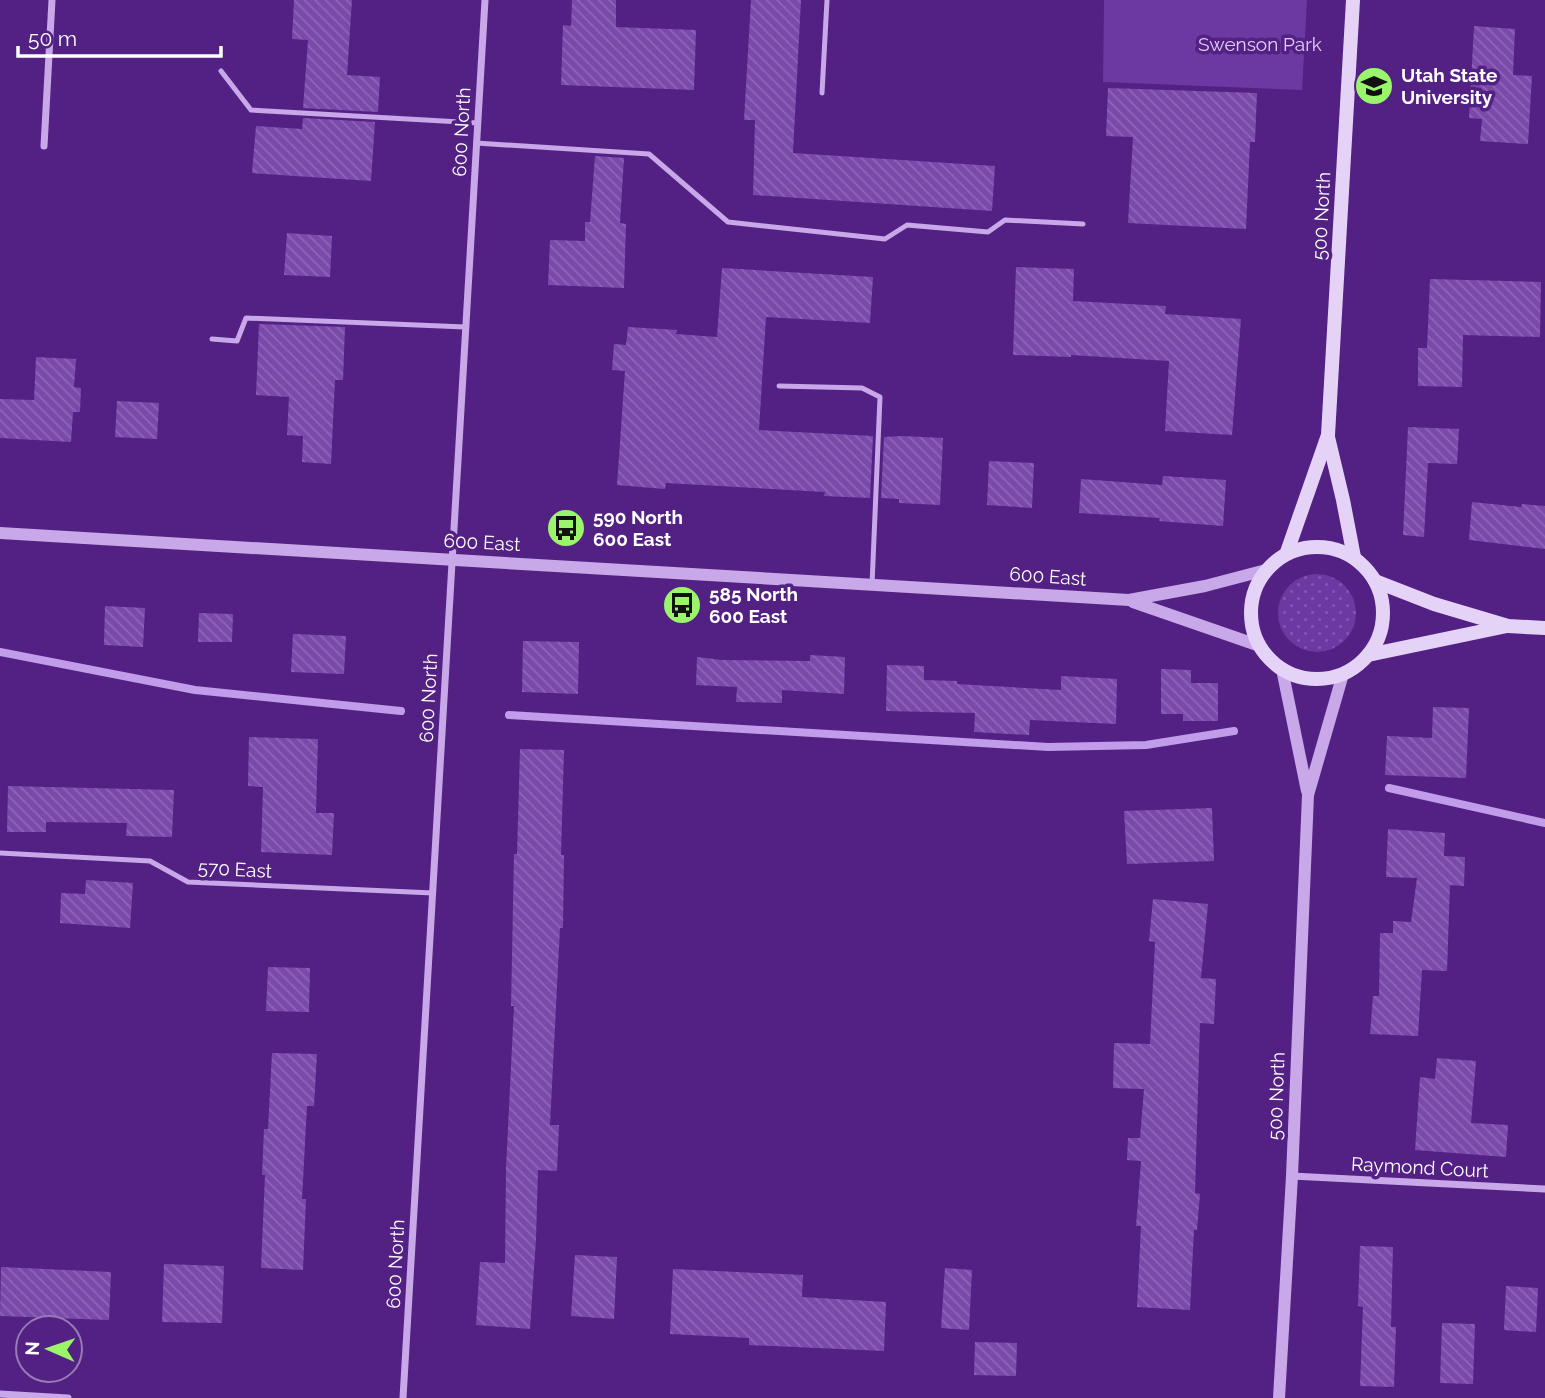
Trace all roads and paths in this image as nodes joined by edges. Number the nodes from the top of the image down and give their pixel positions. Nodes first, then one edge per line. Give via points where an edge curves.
1 (52, 0) edge
2 (485, 0) edge
3 (827, 0) edge
4 (1353, 0) edge
5 (221, 71) dead end
6 (822, 93) dead end
7 (478, 123) junction
8 (476, 143) junction
9 (44, 146) dead end
10 (1083, 224) dead end
11 (466, 327) junction
12 (212, 339) dead end
13 (779, 386) dead end
14 (1328, 435) junction
15 (0, 533) edge
16 (1287, 552) junction
17 (1354, 557) junction
18 (452, 559) junction
19 (1266, 570) junction
20 (1375, 581) junction
21 (872, 585) junction
22 (1129, 600) junction
23 (1508, 626) junction
24 (1545, 628) edge
25 (1260, 646) junction
26 (1368, 655) junction
27 (1282, 669) junction
28 (1343, 674) junction
29 (1308, 795) junction
30 (0, 853) edge
31 (433, 893) junction
32 (1292, 1176) junction
33 (1545, 1189) edge
34 (0, 1394) edge
35 (68, 1398) edge
36 (403, 1398) edge
37 (1279, 1398) edge

1 - 9 street
2 - 7 street, 600 North
3 - 6 lane
4 - 14 main road, 500 North
5 - 7 lane via 251,110
7 - 8 street, 600 North
8 - 10 lane via 649,153 729,222 885,239 907,225 988,232 1005,220
8 - 11 street, 600 North
11 - 12 lane via 246,318 237,341
11 - 18 street, 600 North
13 - 21 lane via 862,388 880,397
14 - 16 main road, 500 North
14 - 17 main road, 500 North
15 - 18 street, 600 East
16 - 17 main road via 1317,546
16 - 19 main road
17 - 20 main road
18 - 21 street, 600 East
18 - 31 street, 600 North
19 - 22 street, 600 East
19 - 25 main road via 1252,599 1252,625
20 - 23 main road
20 - 26 main road via 1383,611 1381,633
21 - 22 street, 600 East
22 - 25 street, 600 East
23 - 24 main road
23 - 26 main road
25 - 27 main road
26 - 28 main road
27 - 28 main road via 1305,678
27 - 29 street, 500 North
28 - 29 street, 500 North
29 - 32 street, 500 North
30 - 31 lane, 570 East via 150,861 188,882
31 - 36 street, 600 North
32 - 33 street, Raymond Court
32 - 37 street, 500 North
34 - 35 street

